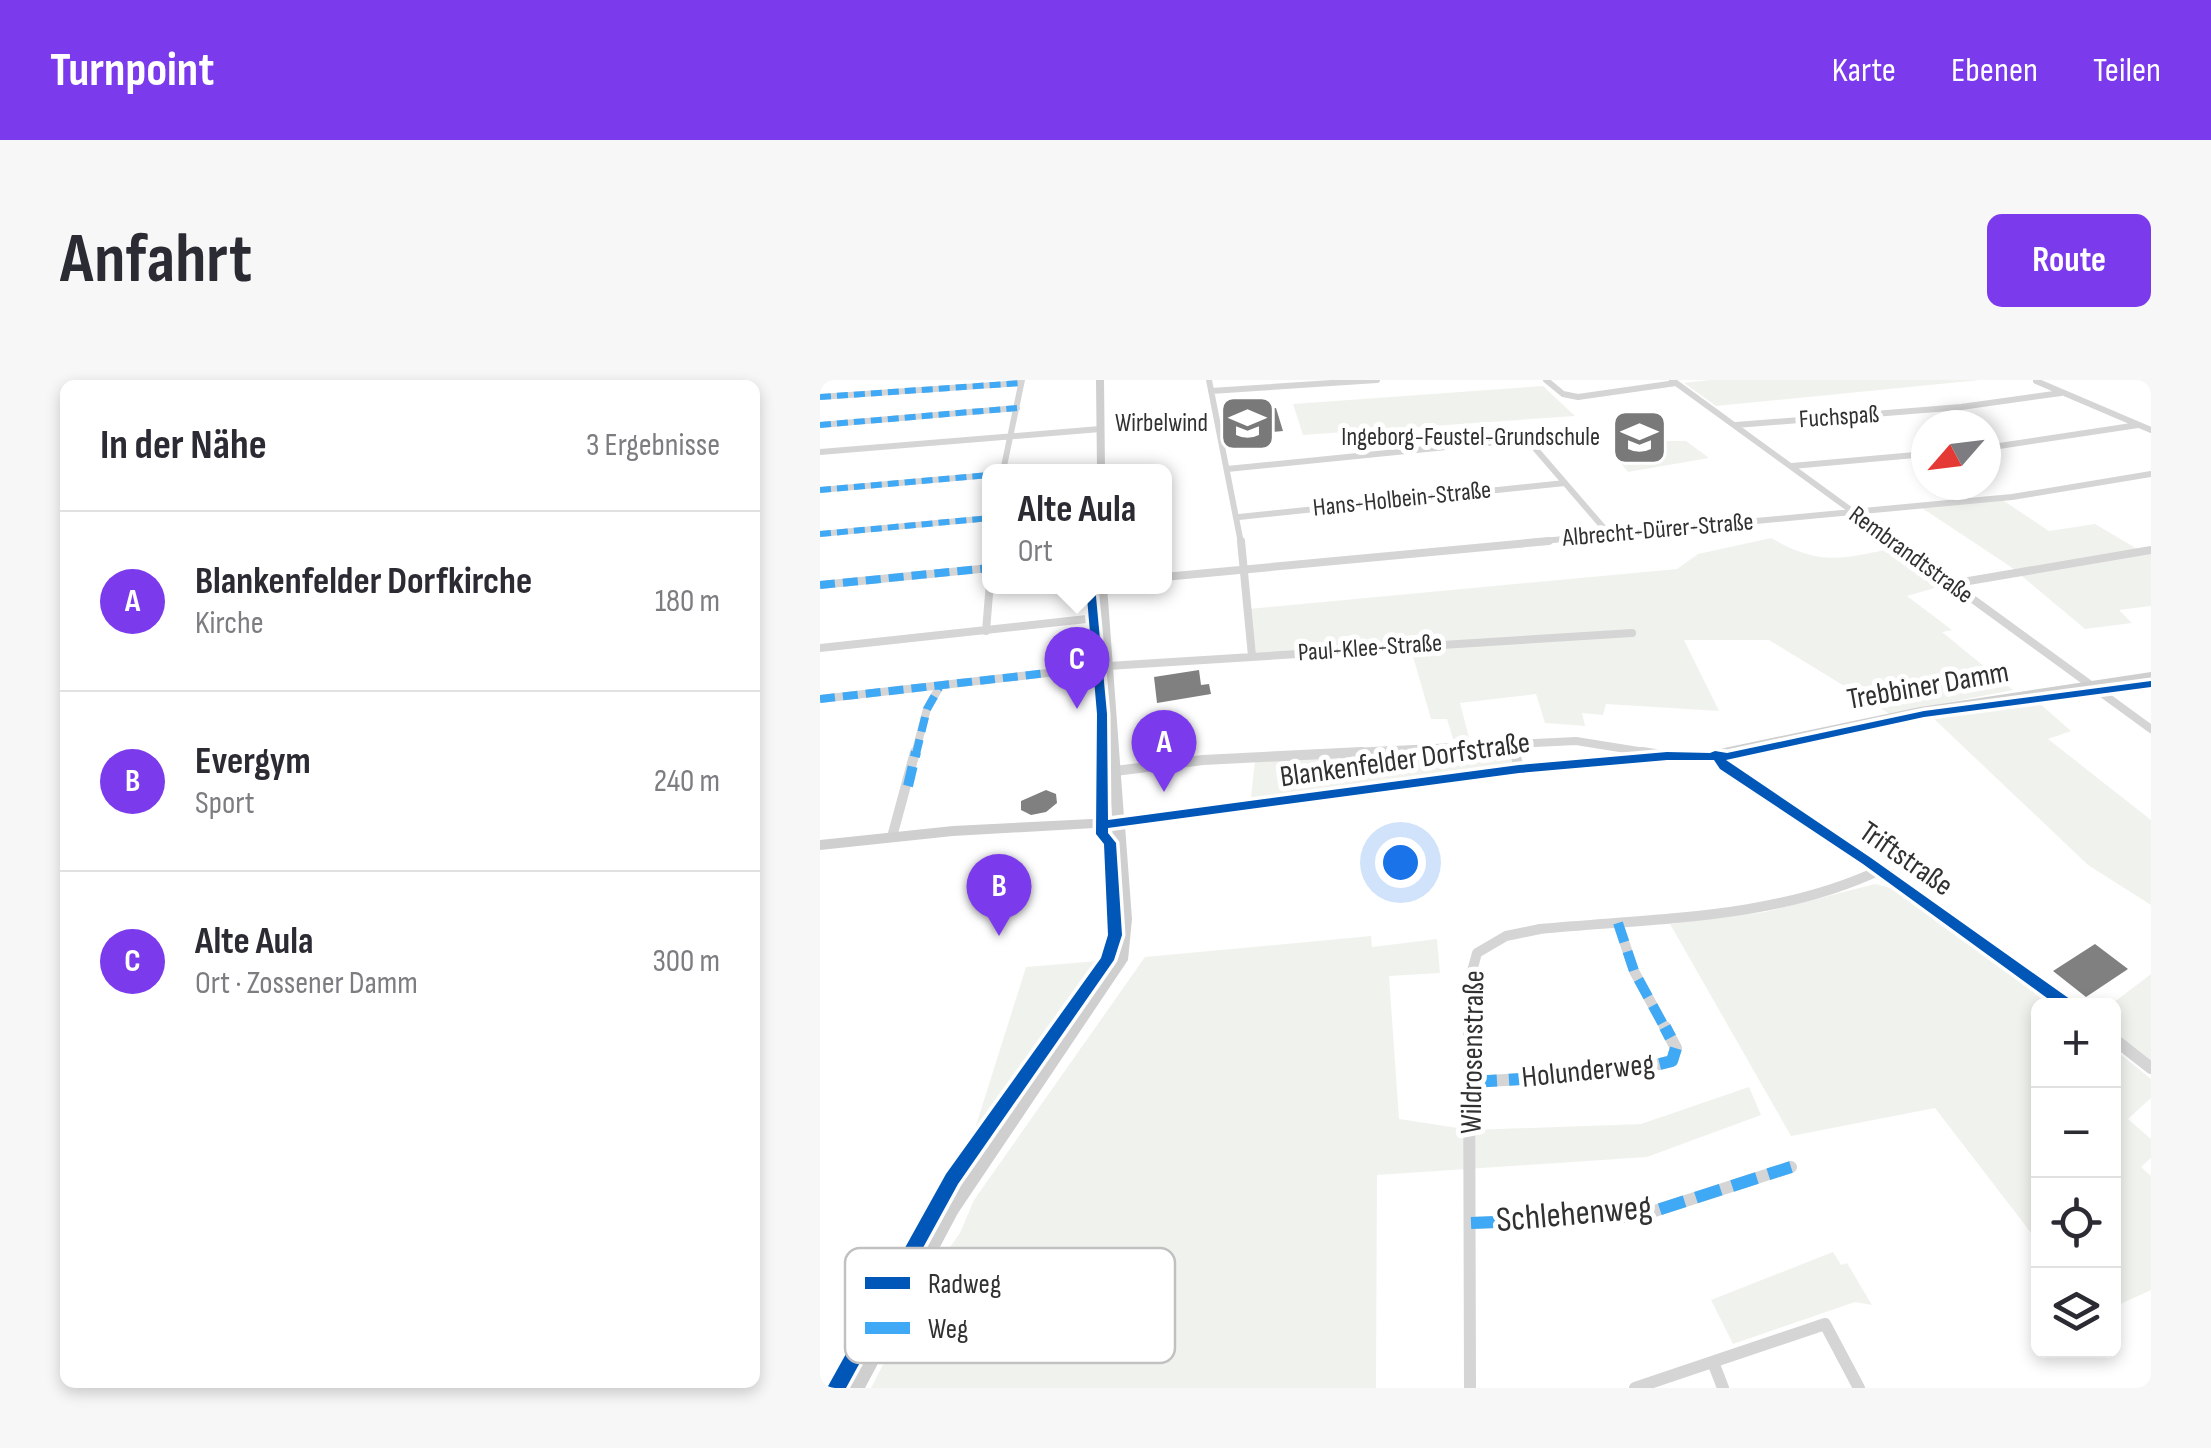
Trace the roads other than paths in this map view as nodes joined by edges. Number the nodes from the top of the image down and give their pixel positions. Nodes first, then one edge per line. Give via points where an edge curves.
1 (1100, 380) edge
2 (1209, 380) edge
3 (1377, 380) edge
4 (1546, 380) edge
5 (1022, 381) edge
6 (2036, 381) edge
7 (1674, 382) edge
8 (1211, 391) junction
9 (2061, 392) junction
10 (820, 397) edge
11 (1017, 408) junction
12 (820, 425) edge
13 (1736, 425) junction
14 (2138, 425) junction
15 (1100, 429) junction
16 (2151, 430) edge
17 (1010, 438) junction
18 (2001, 446) edge
19 (820, 452) edge
20 (1911, 455) edge
21 (1005, 464) edge
22 (1100, 464) edge
23 (1791, 466) junction
24 (1227, 468) junction
25 (2151, 474) edge
26 (982, 476) edge
27 (1565, 483) junction
28 (820, 490) edge
29 (1854, 513) junction
30 (1240, 517) junction
31 (982, 519) edge
32 (820, 534) edge
33 (1609, 534) junction
34 (2151, 550) edge
35 (1247, 568) junction
36 (982, 569) edge
37 (1172, 576) edge
38 (1951, 584) junction
39 (820, 585) edge
40 (989, 594) edge
41 (1103, 594) edge
42 (1104, 617) junction
43 (986, 631) junction
44 (1632, 632) dead end
45 (820, 648) edge
46 (1252, 656) junction
47 (1108, 666) junction
48 (1065, 671) dead end
49 (2151, 675) edge
50 (2087, 683) junction
51 (939, 688) junction
52 (820, 699) edge
53 (2151, 729) edge
54 (1513, 743) junction
55 (1715, 754) junction
56 (1667, 756) junction
57 (1519, 769) junction
58 (1116, 771) junction
59 (1118, 823) junction
60 (892, 838) junction
61 (820, 846) edge
62 (1880, 870) junction
63 (1618, 923) junction
64 (2058, 998) edge
65 (2121, 1045) edge
66 (2151, 1068) edge
67 (1471, 1082) junction
68 (1791, 1167) dead end
69 (1471, 1223) junction
70 (930, 1248) edge
71 (1713, 1362) junction
72 (868, 1363) edge
73 (854, 1388) edge
74 (1470, 1388) edge
75 (1635, 1388) edge
76 (1723, 1388) edge
77 (1859, 1388) edge

1 - 15 main road
2 - 8 street
3 - 8 street
4 - 7 street via 1578,397
5 - 10 street
5 - 11 street
6 - 9 street
7 - 13 street, Rembrandtstraße
8 - 24 street
9 - 13 street, Fuchspaß
9 - 14 street
11 - 12 street
11 - 17 street
13 - 23 street, Rembrandtstraße
14 - 16 street
14 - 18 street
15 - 17 street
15 - 22 main road
17 - 19 street
17 - 21 street
20 - 23 street
23 - 29 street, Rembrandtstraße
24 - 27 street via 1527,439
24 - 30 street
25 - 29 street, Albrecht-Dürer-Straße
26 - 28 street
27 - 30 street, Hans-Holbein-Straße
27 - 33 street
29 - 33 street, Albrecht-Dürer-Straße
29 - 38 street, Rembrandtstraße
30 - 35 street
31 - 32 street
33 - 35 street, Albrecht-Dürer-Straße
34 - 38 street
35 - 37 street, Albrecht-Dürer-Straße
35 - 46 street
36 - 39 street
38 - 50 street, Rembrandtstraße
40 - 43 street
41 - 42 main road
42 - 43 street
42 - 47 main road
43 - 45 street
44 - 46 street, Paul-Klee-Straße
46 - 47 street, Paul-Klee-Straße
47 - 58 main road
48 - 51 street
49 - 50 main road, Trebbiner Damm
50 - 53 street, Rembrandtstraße
50 - 55 main road, Trebbiner Damm
51 - 52 street
51 - 60 street
54 - 56 street, Blankenfelder Dorfstraße via 1576,741
54 - 57 street, Blankenfelder Dorfstraße
54 - 58 street, Blankenfelder Dorfstraße
55 - 56 main road, Blankenfelder Dorfstraße
55 - 62 street, Triftstraße
56 - 57 main road, Blankenfelder Dorfstraße
57 - 59 main road, Blankenfelder Dorfstraße
58 - 59 main road
59 - 60 main road, Blankenfelder Dorfstraße
59 - 70 main road via 1126,940 1114,976 960,1194
60 - 61 main road, Blankenfelder Dorfstraße
62 - 63 street, Wildrosenstraße via 1787,900
62 - 64 street, Triftstraße
63 - 67 street, Wildrosenstraße via 1509,934 1477,953 1469,979
63 - 67 street, Holunderweg via 1634,971 1676,1048 1672,1061 1623,1073
65 - 66 street
67 - 69 street, Wildrosenstraße
68 - 69 street, Schlehenweg via 1639,1216
69 - 74 street, Wildrosenstraße
71 - 75 street
71 - 76 street
71 - 77 street via 1825,1324
72 - 73 main road

